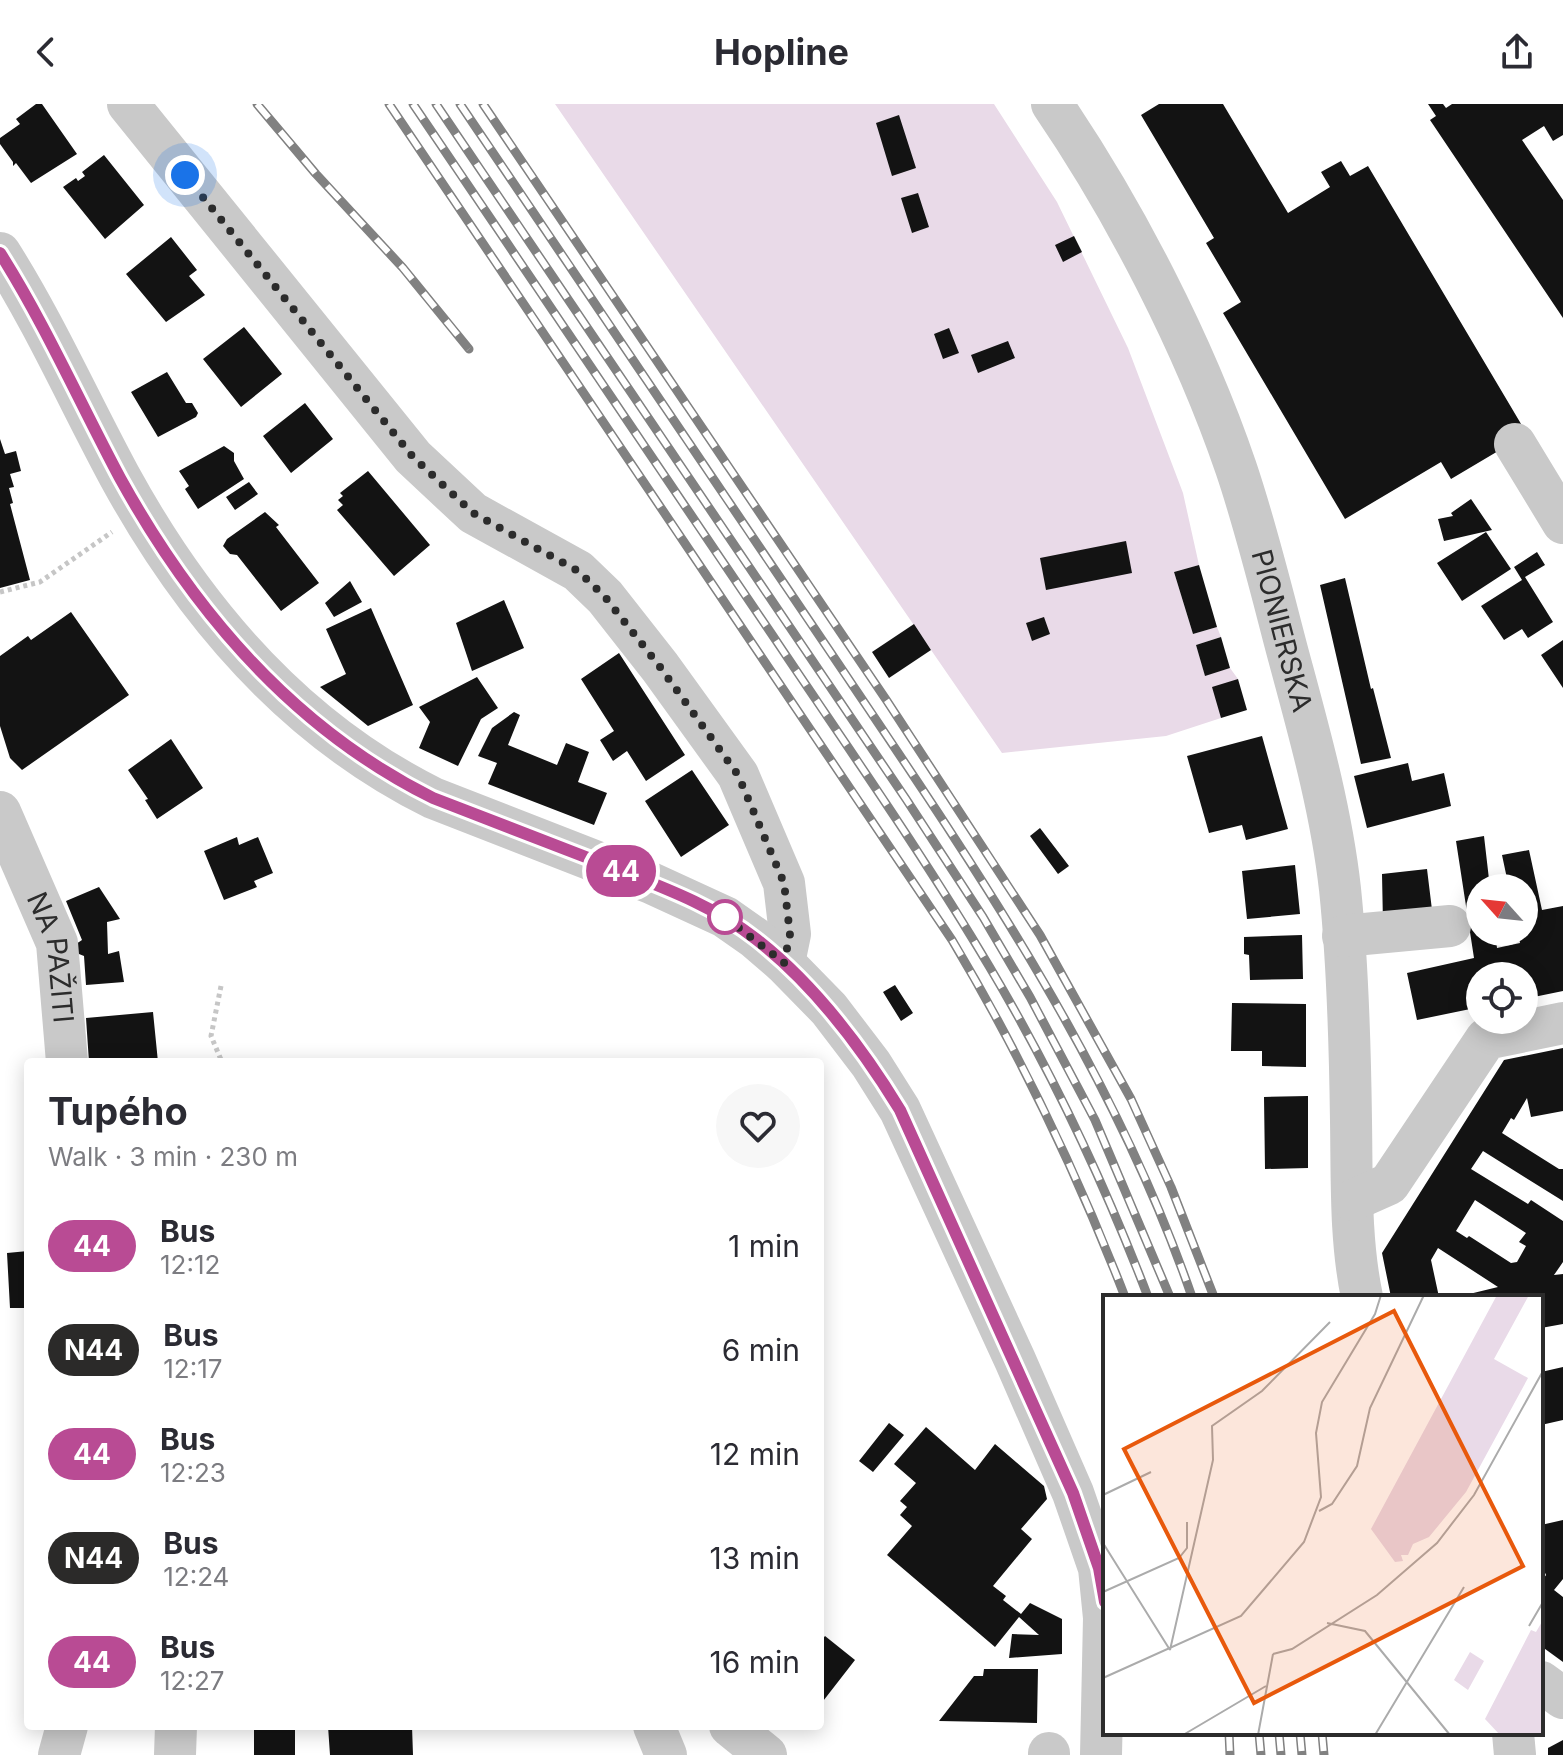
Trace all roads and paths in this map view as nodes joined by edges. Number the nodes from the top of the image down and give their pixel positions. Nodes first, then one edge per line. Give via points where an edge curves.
1 (128, 104) edge
2 (1052, 104) edge
3 (0, 253) edge
4 (1515, 444) dead end
5 (1563, 523) edge
6 (120, 526) dead end
7 (0, 592) edge
8 (4, 832) edge
9 (1450, 926) dead end
10 (1343, 936) junction
11 (784, 963) junction
12 (221, 986) dead end
13 (1563, 1023) edge
14 (67, 1058) edge
15 (220, 1058) edge
16 (1353, 1200) junction
17 (1362, 1295) edge
18 (1103, 1585) edge
19 (1543, 1683) edge
20 (1563, 1698) edge
21 (66, 1730) edge
22 (176, 1730) edge
23 (656, 1730) edge
24 (735, 1730) edge
25 (1513, 1735) edge
26 (59, 1755) edge
27 (175, 1755) edge
28 (666, 1755) edge
29 (766, 1755) edge
30 (1101, 1755) edge
31 (1515, 1755) edge

1 - 11 street via 413,457 473,513 578,571 660,667 738,775 784,883 790,934
2 - 10 street, PIONIERSKA via 1151,274 1236,468 1323,794
3 - 11 street via 121,480 190,589 265,679 312,722 433,798 686,897 725,917
4 - 5 street
6 - 7 path via 40,582
8 - 14 street, NA PAŽITI via 57,943
9 - 10 street
10 - 16 street, PIONIERSKA
11 - 18 street via 829,1009 900,1110 1067,1480
12 - 15 path via 211,1036
13 - 16 street via 1486,1039 1389,1184
16 - 17 street, PIONIERSKA
18 - 30 street
19 - 20 street
21 - 26 street
22 - 27 street
23 - 28 street
24 - 29 street
25 - 31 street

